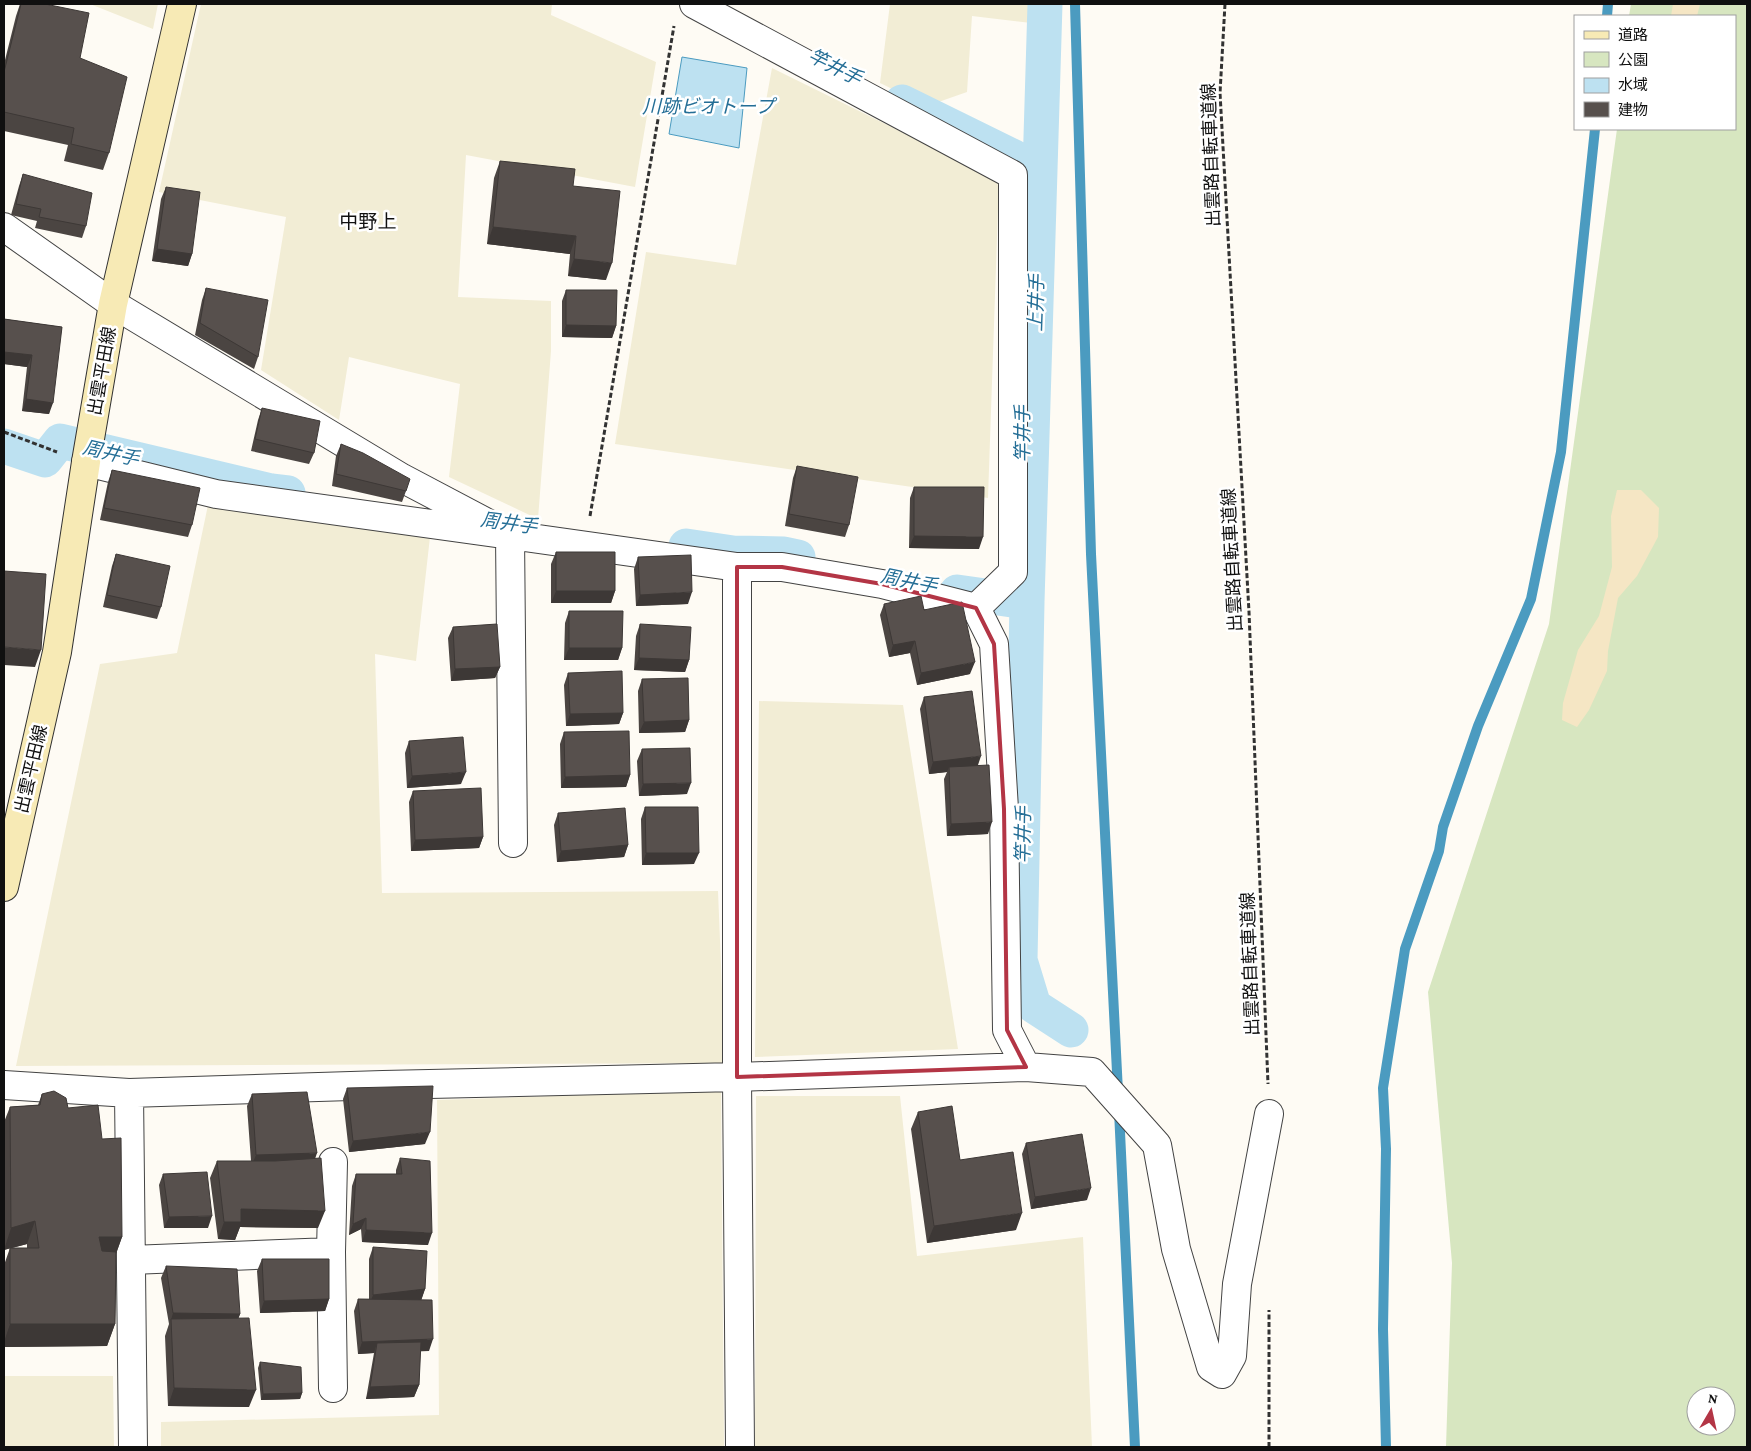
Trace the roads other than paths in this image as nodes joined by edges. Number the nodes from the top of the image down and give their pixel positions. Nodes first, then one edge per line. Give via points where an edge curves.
1 (182, 4) edge
2 (694, 4) edge
3 (4, 227) edge
4 (113, 304) junction
5 (86, 462) junction
6 (510, 535) junction
7 (737, 567) junction
8 (976, 608) junction
9 (513, 844) dead end
10 (4, 887) edge
11 (1026, 1067) junction
12 (737, 1077) junction
13 (4, 1085) edge
14 (129, 1092) junction
15 (1270, 1114) road end
16 (333, 1162) dead end
17 (331, 1252) junction
18 (131, 1260) junction
19 (334, 1388) dead end
20 (133, 1447) edge
21 (740, 1447) edge

1 - 4 main road, 出雲平田線
2 - 8 street via 1013,174 1013,572
3 - 4 street
4 - 5 main road, 出雲平田線
4 - 6 street via 402,478
5 - 6 street via 216,494
5 - 10 main road, 出雲平田線 via 57,652
6 - 7 street
6 - 9 street
7 - 8 street via 782,567 882,584
7 - 12 street
8 - 11 street via 994,644 1004,809 1007,1030
11 - 12 street
11 - 15 street via 1092,1072 1157,1145 1176,1248 1211,1367 1222,1374 1232,1356 1237,1284
12 - 14 street
12 - 21 street
13 - 14 street
14 - 18 street
16 - 17 street
17 - 18 street
17 - 19 street
18 - 20 street

